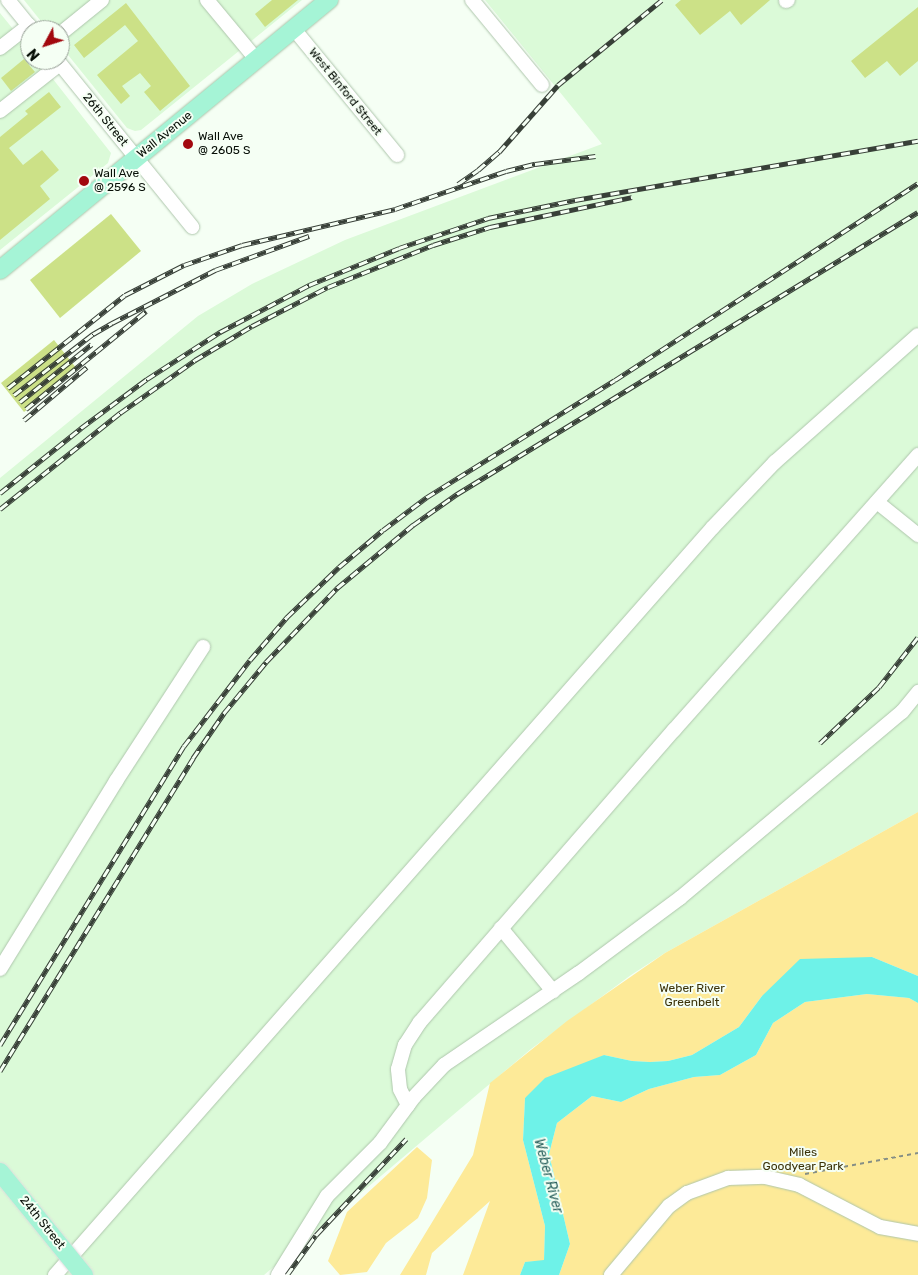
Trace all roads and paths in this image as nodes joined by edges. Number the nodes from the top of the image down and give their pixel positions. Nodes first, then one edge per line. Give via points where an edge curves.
1 (8, 0) edge
2 (102, 0) edge
3 (207, 0) edge
4 (472, 0) edge
5 (320, 3) edge
6 (24, 20) edge
7 (70, 26) edge
8 (294, 29) junction
9 (20, 35) edge
10 (0, 48) edge
11 (256, 60) junction
12 (49, 70) edge
13 (64, 70) edge
14 (542, 85) dead end
15 (0, 111) edge
16 (397, 155) dead end
17 (136, 158) junction
18 (192, 227) dead end
19 (1, 266) edge
20 (918, 335) edge
21 (918, 455) edge
22 (877, 502) junction
23 (918, 535) edge
24 (203, 647) dead end
25 (918, 692) edge
26 (501, 928) junction
27 (0, 969) edge
28 (553, 991) junction
29 (408, 1105) junction
30 (918, 1153) edge
31 (0, 1172) edge
32 (806, 1174) dead end
33 (918, 1234) edge
34 (55, 1275) edge
35 (84, 1275) edge
36 (278, 1275) edge
37 (611, 1275) edge

1 - 6 street
2 - 7 street
3 - 11 street
4 - 14 street
5 - 8 main road, Wall Avenue
8 - 11 main road, Wall Avenue
8 - 16 street, West Binford Street
9 - 10 street
11 - 17 main road, Wall Avenue
12 - 15 street
13 - 17 street, 26th Street
17 - 18 street, 26th Street
17 - 19 main road, Wall Avenue
20 - 34 street via 774,462 713,527
21 - 22 street
22 - 23 street
22 - 26 street
24 - 27 street
25 - 28 street via 902,712 746,845
26 - 28 street
26 - 29 street via 420,1022 405,1045 398,1069 400,1089
28 - 29 street via 444,1065
29 - 36 street via 380,1143 326,1196
30 - 32 path
31 - 35 main road, 24th Street, bridge
33 - 37 street via 880,1227 799,1185 765,1177 728,1178 687,1194 669,1206

